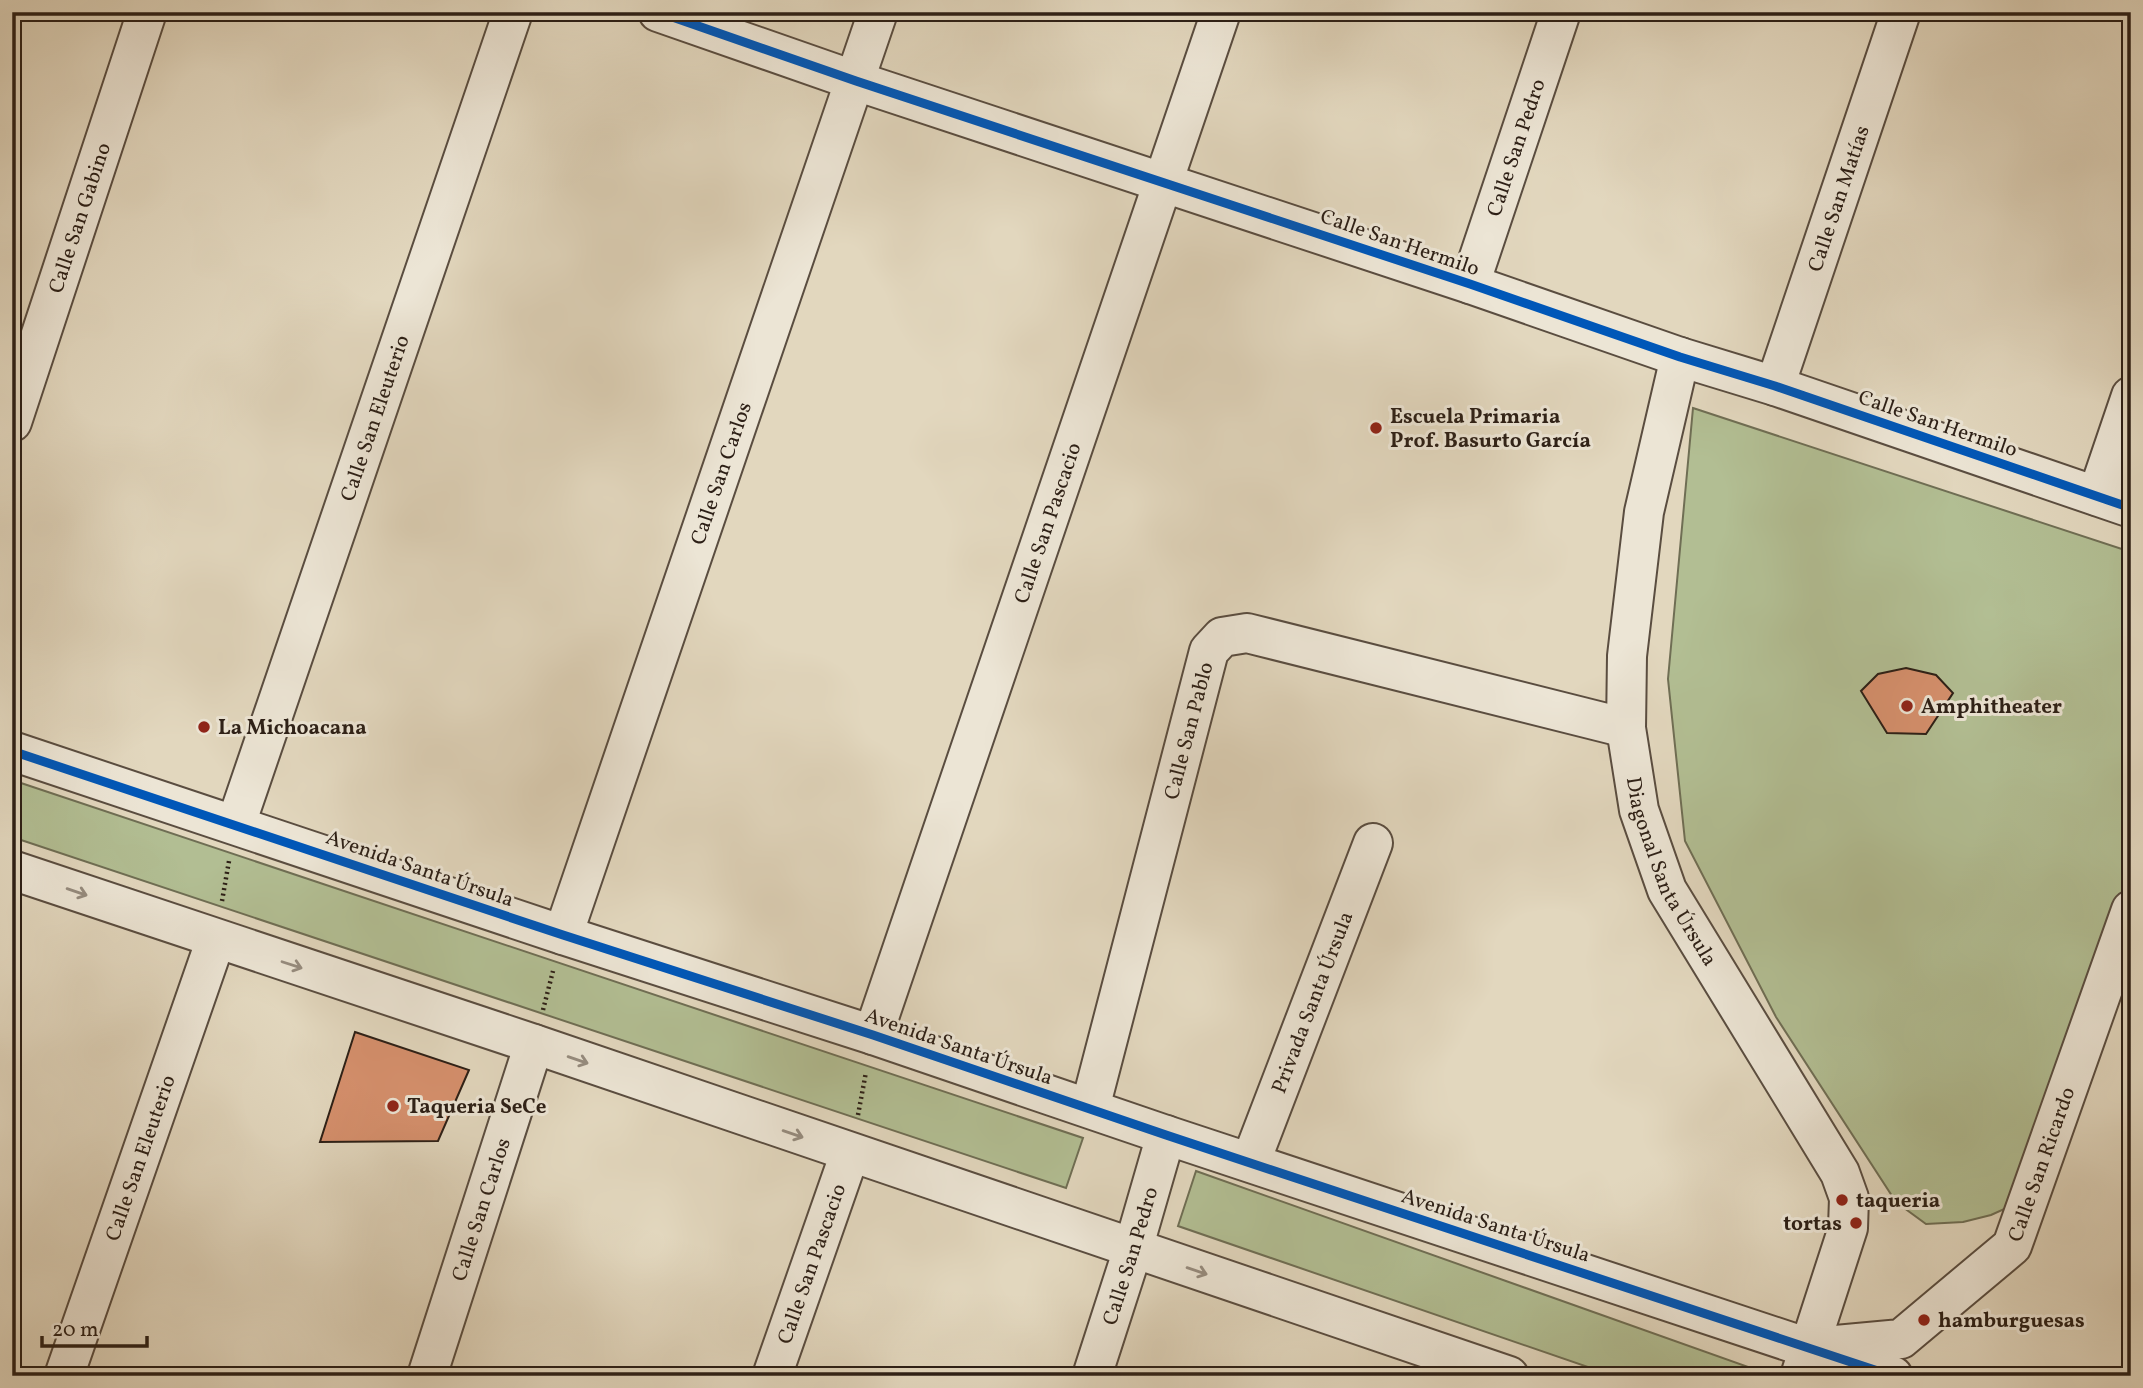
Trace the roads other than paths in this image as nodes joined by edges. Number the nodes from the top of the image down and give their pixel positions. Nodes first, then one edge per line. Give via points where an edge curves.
1 (147, 12) edge
2 (513, 12) edge
3 (657, 12) edge
4 (878, 12) edge
5 (1221, 12) edge
6 (1561, 12) edge
7 (1901, 12) edge
8 (856, 80) junction
9 (1164, 181) junction
10 (1470, 284) junction
11 (1680, 357) junction
12 (1775, 386) junction
13 (2131, 396) edge
14 (12, 422) edge
15 (2114, 502) edge
16 (1626, 728) junction
17 (12, 751) edge
18 (236, 824) junction
19 (1373, 842) dead end
20 (12, 870) edge
21 (2131, 910) edge
22 (563, 935) junction
23 (216, 939) junction
24 (873, 1035) junction
25 (534, 1044) junction
26 (1090, 1108) junction
27 (1166, 1135) junction
28 (850, 1153) junction
29 (1251, 1161) junction
30 (1133, 1249) junction
31 (1805, 1362) edge
32 (1436, 1365) edge
33 (64, 1376) edge
34 (427, 1376) edge
35 (772, 1376) edge
36 (1092, 1376) edge
37 (1509, 1376) edge
38 (1893, 1376) edge

1 - 14 street, Calle San Gabino
2 - 18 street, Calle San Eleuterio
3 - 8 street, Calle San Hermilo
4 - 8 street, Calle San Carlos
5 - 9 street, Calle San Pascacio
6 - 10 street, Calle San Pedro
7 - 12 street, Calle San Matías
8 - 9 street, Calle San Hermilo
8 - 22 street, Calle San Carlos
9 - 10 street, Calle San Hermilo
9 - 24 street, Calle San Pascacio
10 - 11 street, Calle San Hermilo
11 - 12 street, Calle San Hermilo
11 - 16 street, Diagonal Santa Úrsula via 1644,512 1627,656
12 - 15 street, Calle San Hermilo
13 - 15 street
16 - 26 street, Calle San Pablo via 1247,633 1222,637 1209,651
16 - 31 street, Diagonal Santa Úrsula via 1639,810 1667,890 1840,1173 1849,1198 1848,1228
17 - 18 street, Avenida Santa Úrsula
18 - 22 street, Avenida Santa Úrsula
19 - 29 street, Privada Santa Úrsula
20 -> 23 street
21 - 31 street, Calle San Ricardo via 2012,1246 1901,1339
22 - 24 street, Avenida Santa Úrsula
23 -> 25 street
23 - 33 street, Calle San Eleuterio
24 - 26 street, Avenida Santa Úrsula
25 -> 28 street
25 - 34 street, Calle San Carlos
26 - 27 street, Avenida Santa Úrsula
27 - 29 street, Avenida Santa Úrsula
27 - 30 street, Calle San Pedro
28 - 30 street
28 - 35 street, Calle San Pascacio
29 - 31 street, Avenida Santa Úrsula
30 -> 32 street
30 - 36 street, Calle San Pedro
31 - 38 street, Avenida Santa Úrsula
32 - 37 street

